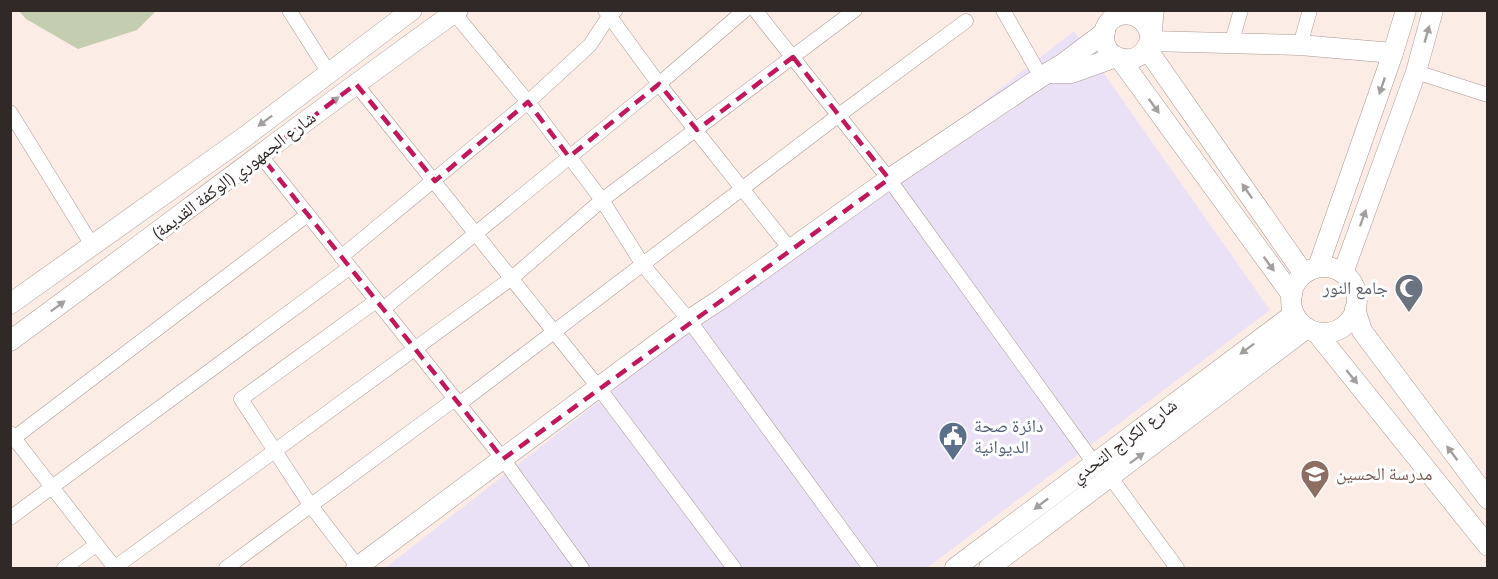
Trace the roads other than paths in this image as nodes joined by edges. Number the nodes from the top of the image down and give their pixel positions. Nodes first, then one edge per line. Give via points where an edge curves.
1 (289, 10) edge
2 (412, 10) edge
3 (745, 10) edge
4 (755, 10) edge
5 (855, 10) edge
6 (1003, 10) edge
7 (1154, 10) edge
8 (1240, 10) edge
9 (1310, 10) edge
10 (1406, 10) edge
11 (1433, 10) edge
12 (456, 12) edge
13 (610, 12) edge
14 (1123, 12) edge
15 (966, 21) dead end
16 (1105, 32) junction
17 (1149, 42) junction
18 (1231, 44) junction
19 (1300, 45) junction
20 (1394, 53) junction
21 (793, 57) junction
22 (1118, 58) junction
23 (1416, 72) junction
24 (329, 74) junction
25 (1046, 75) junction
26 (356, 84) junction
27 (659, 84) junction
28 (1487, 95) edge
29 (528, 102) junction
30 (10, 112) edge
31 (838, 115) junction
32 (697, 130) junction
33 (261, 156) junction
34 (569, 157) junction
35 (888, 179) junction
36 (435, 181) junction
37 (743, 189) junction
38 (602, 200) junction
39 (307, 215) junction
40 (476, 233) junction
41 (92, 245) junction
42 (790, 249) junction
43 (71, 261) junction
44 (345, 262) junction
45 (643, 265) junction
46 (1311, 271) junction
47 (1343, 273) junction
48 (512, 278) junction
49 (88, 284) junction
50 (10, 304) edge
51 (379, 305) junction
52 (1355, 309) junction
53 (1302, 317) junction
54 (689, 320) junction
55 (555, 331) junction
56 (10, 341) edge
57 (415, 349) junction
58 (599, 388) junction
59 (457, 401) junction
60 (12, 437) edge
61 (275, 451) junction
62 (503, 459) junction
63 (1094, 463) junction
64 (1111, 478) junction
65 (52, 488) junction
66 (1488, 499) edge
67 (311, 506) junction
68 (10, 518) edge
69 (96, 545) junction
70 (1488, 546) edge
71 (1001, 565) edge
72 (64, 568) edge
73 (114, 568) edge
74 (226, 568) edge
75 (357, 568) edge
76 (582, 568) edge
77 (734, 568) edge
78 (870, 568) edge
79 (955, 568) edge
80 (1177, 568) edge

1 - 24 street
2 - 24 main road, شارع الجمهوري (الوكفة القديمة)
3 - 27 street
4 - 21 street
5 - 21 street
6 - 25 street
7 - 17 main road
8 - 18 street
9 - 19 street
10 - 20 main road
23 -> 11 main road
12 - 26 main road, شارع الجمهوري (الوكفة القديمة)
12 - 29 street
13 - 27 street
13 - 29 street via 590,45
14 - 16 main road via 1110,21
14 - 17 main road via 1145,22
15 - 31 street
16 - 22 main road via 1108,49
16 - 25 main road
17 - 18 main road
17 - 22 main road via 1135,59
46 -> 17 main road
18 - 19 main road
19 - 20 main road
20 -> 46 main road
21 - 31 street
21 - 32 street
22 - 25 main road via 1071,73
22 -> 53 main road
23 - 28 street
47 -> 23 main road
24 -> 41 main road, شارع الجمهوري (الوكفة القديمة)
25 - 35 main road
33 -> 26 main road, شارع الجمهوري (الوكفة القديمة)
26 - 36 street
27 - 32 street
27 - 34 street
29 - 34 street
29 - 36 street
30 - 41 street
31 - 35 street
31 - 37 street
32 - 37 street
32 - 38 street
33 - 39 street
33 - 49 main road, شارع الجمهوري (الوكفة القديمة)
34 - 38 street
34 - 40 street
35 - 42 main road
35 - 63 street
36 - 40 street
36 - 44 street
37 - 42 street
37 - 45 street
38 - 45 street
38 - 48 street
39 - 44 street
39 - 60 street
40 - 48 street
40 - 51 street
41 - 43 main road, شارع الجمهوري (الوكفة القديمة)
42 - 54 main road
43 - 49 main road
43 - 50 main road, شارع الجمهوري (الوكفة القديمة)
44 - 51 street
44 - 65 street
45 - 54 street
45 - 55 street
46 - 47 main road via 1327,267
46 - 53 main road via 1298,280
47 - 52 main road via 1355,289
48 - 55 street
48 - 57 street
56 -> 49 main road, شارع الجمهوري (الوكفة القديمة)
51 - 57 street
51 - 61 street via 242,399
52 - 53 main road via 1344,326 1326,333
66 -> 52 main road via 1362,332
53 -> 63 main road, شارع الكراج التحدي
64 -> 53 main road
53 -> 70 main road
54 - 58 main road
54 - 78 street
55 - 58 street
55 - 59 street
57 - 59 street
57 - 61 street
58 - 62 main road
58 - 77 street
59 - 62 street
59 - 67 street
60 - 65 street
61 - 67 street
61 - 73 street
62 - 75 main road
62 - 76 street
63 -> 79 main road, شارع الكراج التحدي
64 - 71 main road
64 - 80 street
65 - 68 street
65 - 69 street
67 - 74 street
67 - 75 street
69 - 72 street
69 - 73 street

